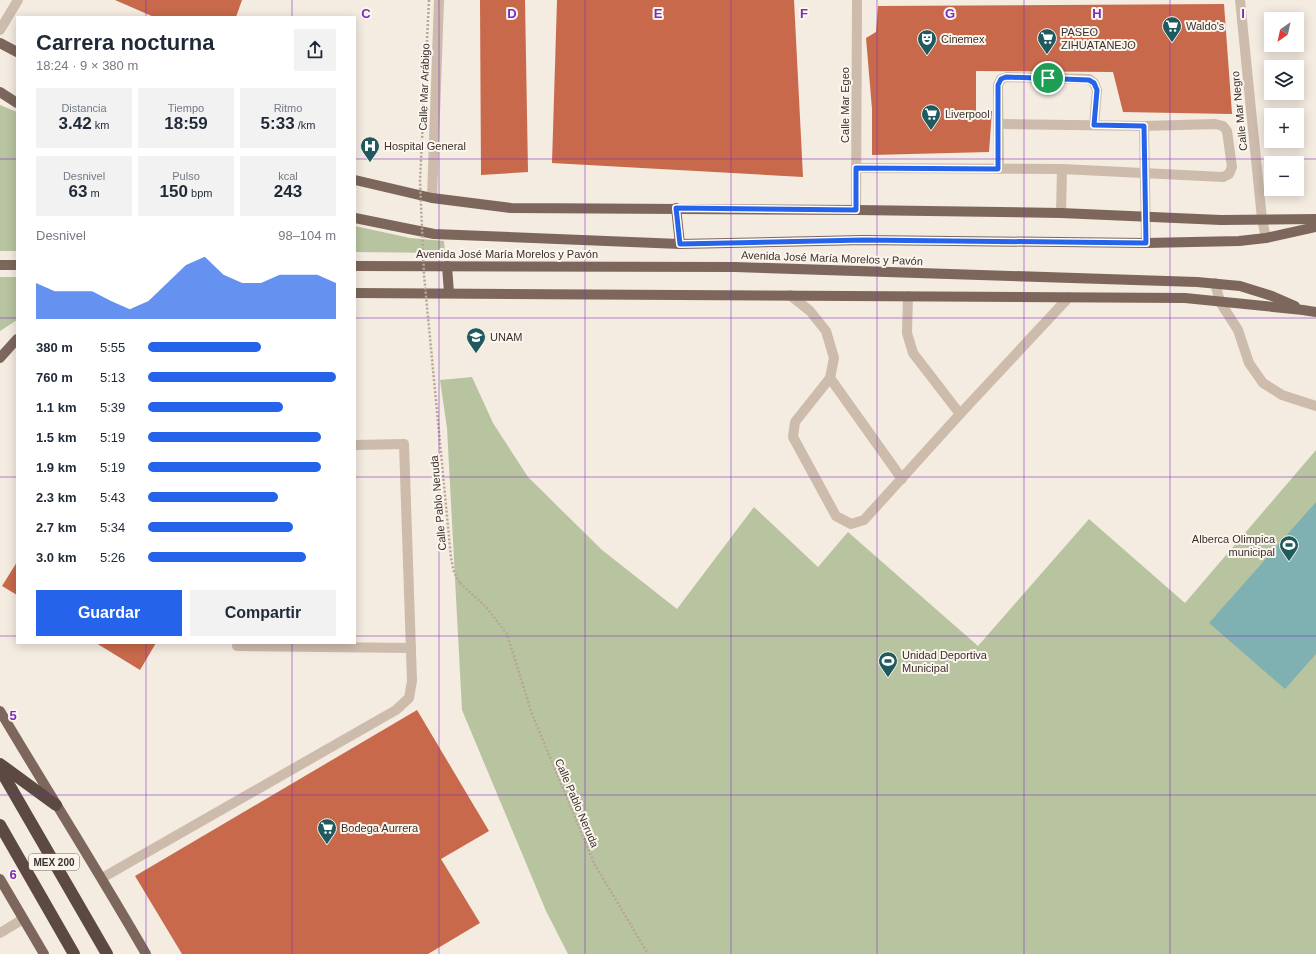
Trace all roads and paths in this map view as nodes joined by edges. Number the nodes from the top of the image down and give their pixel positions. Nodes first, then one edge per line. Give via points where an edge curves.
1 (18, 0) edge
2 (429, 0) edge
3 (439, 0) edge
4 (857, 0) edge
5 (1240, 0) edge
6 (0, 30) edge
7 (0, 43) edge
8 (16, 51) edge
9 (0, 92) edge
10 (16, 101) edge
11 (999, 124) junction
12 (1094, 125) junction
13 (1144, 126) junction
14 (856, 168) junction
15 (998, 169) junction
16 (1062, 169) junction
17 (1145, 173) junction
18 (356, 180) edge
19 (432, 198) junction
20 (676, 208) junction
21 (856, 210) junction
22 (1062, 213) junction
23 (1146, 216) junction
24 (356, 218) edge
25 (1262, 219) junction
26 (1316, 219) edge
27 (1316, 227) edge
28 (1266, 238) junction
29 (1146, 243) junction
30 (680, 244) junction
31 (0, 265) edge
32 (16, 265) edge
33 (356, 266) edge
34 (447, 266) junction
35 (1214, 283) junction
36 (356, 293) edge
37 (449, 293) junction
38 (790, 295) junction
39 (908, 296) junction
40 (1069, 297) junction
41 (1220, 302) junction
42 (1303, 310) junction
43 (1316, 312) edge
44 (16, 340) edge
45 (0, 358) edge
46 (830, 378) junction
47 (1316, 406) edge
48 (960, 414) junction
49 (356, 445) edge
50 (902, 479) junction
51 (237, 646) dead end
52 (411, 648) junction
53 (0, 711) edge
54 (0, 764) edge
55 (0, 769) edge
56 (56, 806) junction
57 (0, 825) edge
58 (102, 878) junction
59 (0, 879) edge
60 (23, 919) junction
61 (0, 933) edge
62 (44, 954) edge
63 (74, 954) edge
64 (107, 954) edge
65 (146, 954) edge
66 (648, 954) edge

1 - 6 street
2 - 66 path, Calle Pablo Neruda, bridge via 420,181 424,275 454,572 460,583 486,607 508,634 532,714 594,863
3 - 19 street, Calle Mar Arábigo
4 - 14 street, Calle Mar Egeo
5 - 25 street, Calle Mar Negro
7 - 8 main road
9 - 10 main road
11 - 12 street
11 - 12 street via 998,85 1001,79 1006,77 1089,80 1094,83 1097,90
11 - 15 street
12 - 13 street
13 - 17 street
13 - 17 street via 1223,126 1227,131 1232,167 1229,174 1223,177
14 - 15 street
14 - 21 street, Calle Mar Egeo
15 - 16 street
16 - 17 street
16 - 22 street
17 - 23 street
18 - 19 main road
19 - 20 main road via 511,208
20 - 21 main road
20 - 30 main road
21 - 22 main road
22 - 23 main road
23 - 25 main road via 1221,220
23 - 29 street
24 - 30 main road, Avenida José María Morelos y Pavón via 434,234
25 - 26 main road
25 - 28 street, Calle Mar Negro
27 - 28 main road, Avenida José María Morelos y Pavón
28 - 29 main road, Avenida José María Morelos y Pavón
29 - 30 main road, Avenida José María Morelos y Pavón via 863,240
31 - 32 main road
33 - 34 main road, Avenida José María Morelos y Pavón
34 - 35 main road, Avenida José María Morelos y Pavón via 735,267
34 - 37 main road
35 - 41 street
35 - 42 main road, Avenida José María Morelos y Pavón via 1240,286 1272,296
36 - 37 main road, Avenida José María Morelos y Pavón
37 - 38 main road, Avenida José María Morelos y Pavón
38 - 39 main road, Avenida José María Morelos y Pavón
38 - 46 street via 810,311 826,331 834,358
39 - 40 main road, Avenida José María Morelos y Pavón
39 - 48 street via 907,333 914,353
40 - 41 main road, Avenida José María Morelos y Pavón via 1185,298
40 - 48 street
41 - 42 main road, Avenida José María Morelos y Pavón
41 - 47 street via 1238,330 1249,362 1263,383 1282,395
42 - 43 main road, Avenida José María Morelos y Pavón
44 - 45 main road
46 - 50 street
46 - 50 street via 795,422 793,437 836,516 851,524 864,520
48 - 50 street
49 - 52 street via 404,444
51 - 52 street
52 - 58 street via 412,681 409,698 396,710
53 - 56 main road
54 - 56 highway
55 - 64 highway, MEX 200
56 - 58 main road
57 - 63 highway, MEX 200
58 - 65 main road
59 - 60 main road
60 - 61 street
60 - 62 main road

